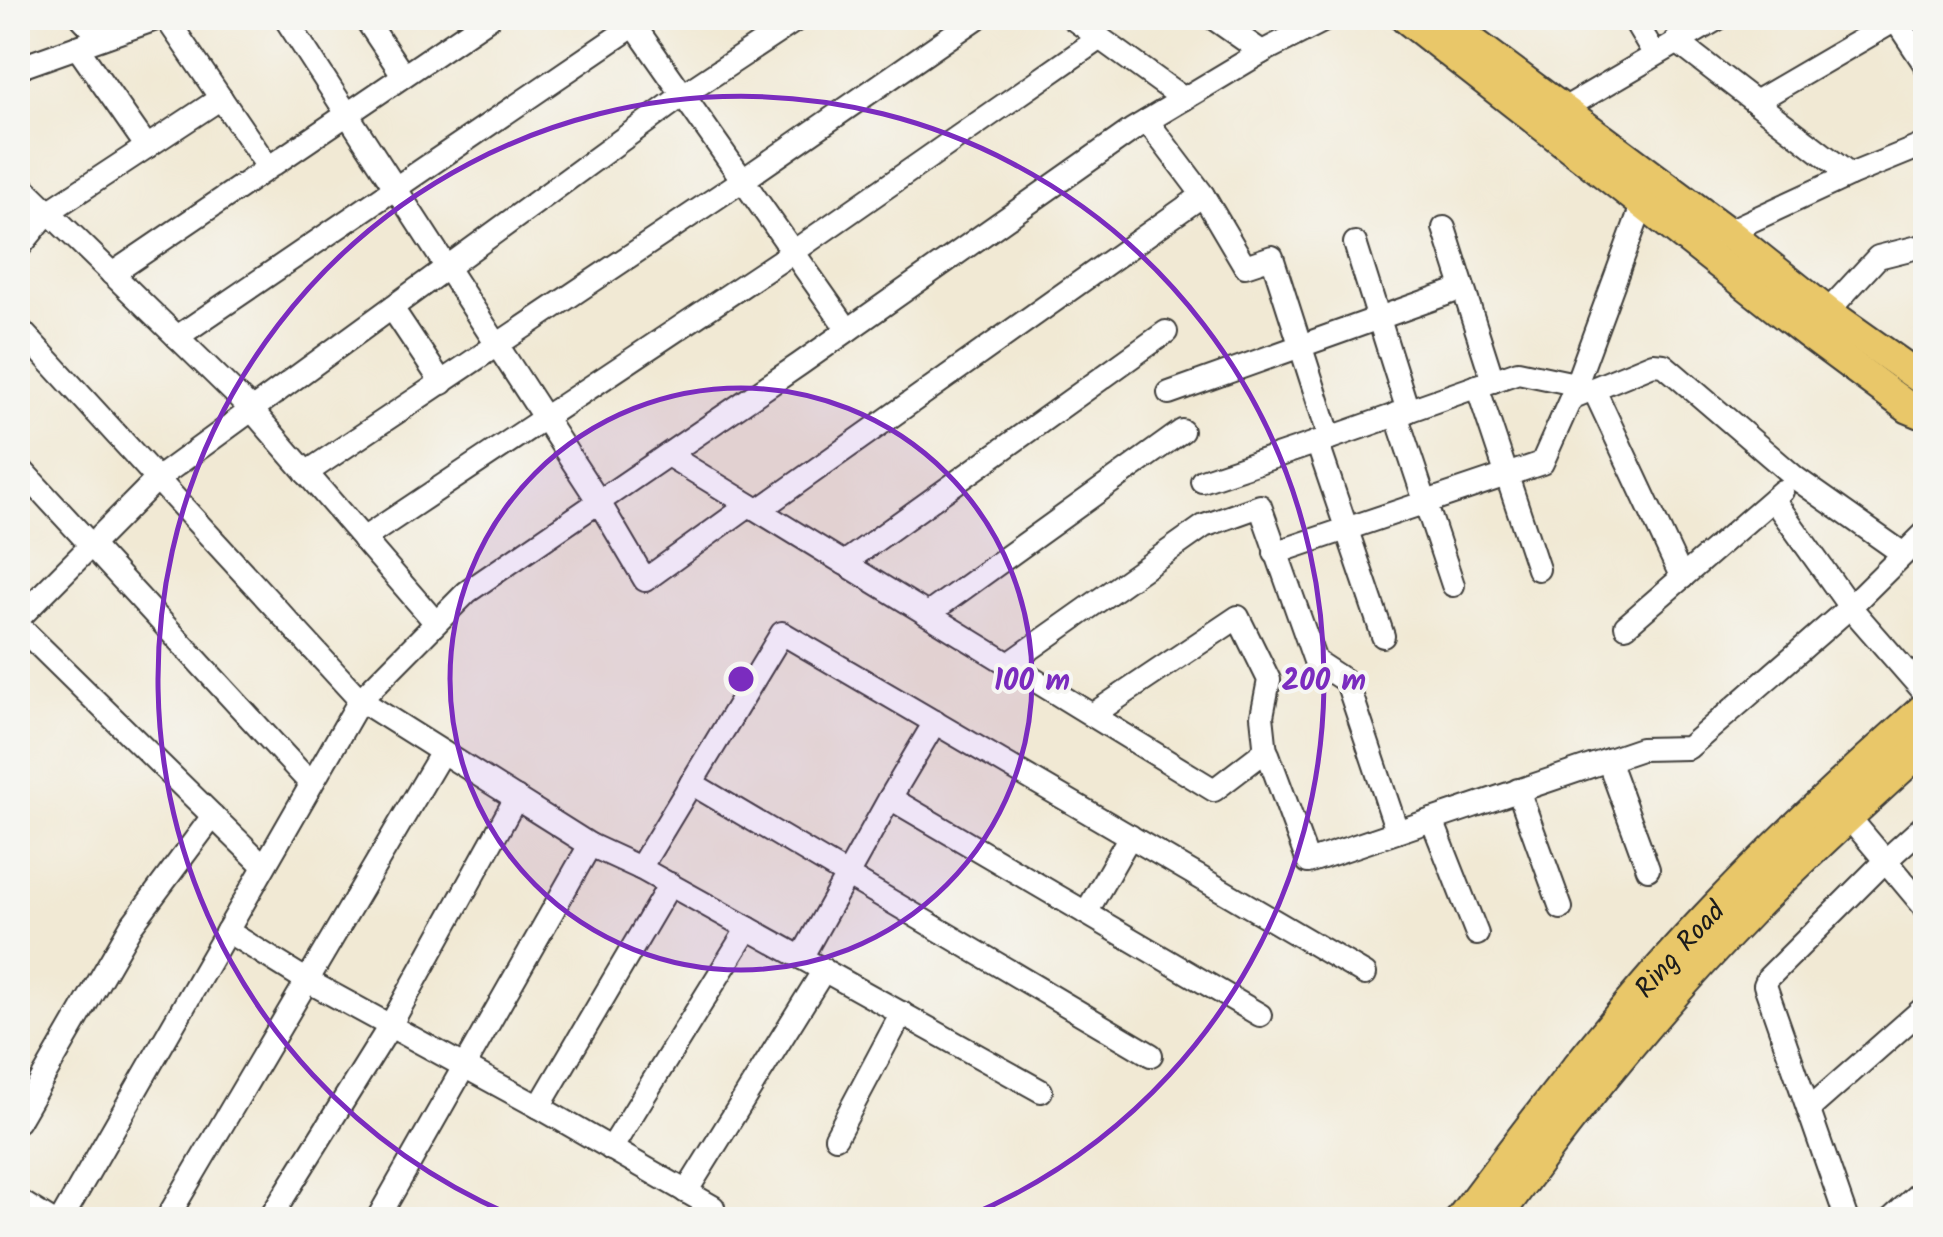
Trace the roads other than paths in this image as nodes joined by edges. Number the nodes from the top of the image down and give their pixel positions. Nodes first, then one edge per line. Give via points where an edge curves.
1 (82, 18) edge
2 (159, 18) edge
3 (166, 18) edge
4 (285, 18) edge
5 (365, 18) edge
6 (489, 18) edge
7 (799, 18) edge
8 (977, 18) edge
9 (1072, 18) edge
10 (1214, 18) edge
11 (1329, 18) edge
12 (1406, 18) edge
13 (1440, 18) edge
14 (1633, 18) edge
15 (1719, 18) edge
16 (1896, 18) edge
17 (636, 20) edge
18 (101, 38) junction
19 (1100, 38) junction
20 (1676, 42) junction
21 (76, 47) junction
22 (1262, 52) junction
23 (1654, 54) junction
24 (1926, 66) edge
25 (18, 68) edge
26 (404, 75) junction
27 (684, 95) junction
28 (221, 98) junction
29 (1184, 99) junction
30 (1755, 102) junction
31 (1562, 110) junction
32 (346, 113) junction
33 (1147, 121) junction
34 (1926, 144) edge
35 (146, 147) junction
36 (268, 166) junction
37 (1850, 174) junction
38 (744, 180) junction
39 (18, 182) edge
40 (394, 187) junction
41 (1203, 196) junction
42 (1643, 203) junction
43 (48, 212) junction
44 (1444, 228) dead end
45 (1726, 232) junction
46 (1354, 243) dead end
47 (1926, 245) edge
48 (1698, 246) junction
49 (18, 249) edge
50 (794, 252) junction
51 (446, 268) junction
52 (112, 274) junction
53 (1463, 288) junction
54 (392, 308) junction
55 (1378, 316) junction
56 (1818, 322) junction
57 (18, 327) edge
58 (848, 330) junction
59 (1166, 332) dead end
60 (177, 337) junction
61 (1300, 344) junction
62 (497, 346) junction
63 (442, 382) junction
64 (1926, 382) edge
65 (1485, 384) junction
66 (1580, 391) junction
67 (1169, 392) dead end
68 (252, 410) junction
69 (1402, 412) junction
70 (1926, 414) edge
71 (545, 420) junction
72 (1182, 431) dead end
73 (1323, 440) junction
74 (668, 455) junction
75 (18, 466) edge
76 (306, 472) junction
77 (1507, 474) junction
78 (1796, 478) junction
79 (157, 479) junction
80 (1202, 481) dead end
81 (1773, 499) junction
82 (1425, 501) junction
83 (599, 502) junction
84 (754, 507) junction
85 (1347, 530) junction
86 (1926, 532) edge
87 (363, 538) junction
88 (92, 544) junction
89 (1276, 553) junction
90 (1902, 553) junction
91 (844, 563) junction
92 (1538, 568) dead end
93 (1682, 578) junction
94 (1453, 585) dead end
95 (1850, 607) junction
96 (928, 614) junction
97 (18, 622) edge
98 (436, 623) junction
99 (1626, 626) dead end
100 (1383, 636) dead end
101 (1008, 664) junction
102 (1926, 694) edge
103 (360, 700) junction
104 (1926, 708) edge
105 (1092, 716) junction
106 (935, 722) junction
107 (1926, 744) edge
108 (442, 752) junction
109 (1266, 753) junction
110 (1608, 760) junction
111 (691, 783) junction
112 (312, 784) junction
113 (1518, 790) junction
114 (516, 798) junction
115 (890, 798) junction
116 (213, 816) junction
117 (1848, 816) junction
118 (1432, 820) junction
119 (1926, 824) edge
120 (1397, 832) junction
121 (1130, 836) junction
122 (590, 845) junction
123 (1885, 860) junction
124 (264, 866) junction
125 (640, 868) junction
126 (1648, 870) dead end
127 (846, 877) junction
128 (670, 884) junction
129 (1561, 908) dead end
130 (1926, 909) edge
131 (1086, 913) junction
132 (748, 928) junction
133 (227, 931) junction
134 (1477, 934) dead end
135 (802, 958) junction
136 (824, 970) junction
137 (1365, 974) dead end
138 (306, 980) junction
139 (1926, 1006) edge
140 (902, 1013) junction
141 (1260, 1015) dead end
142 (390, 1026) junction
143 (1151, 1055) dead end
144 (466, 1068) junction
145 (1041, 1091) dead end
146 (540, 1107) junction
147 (1809, 1109) junction
148 (18, 1121) edge
149 (836, 1137) dead end
150 (611, 1149) junction
151 (1926, 1187) edge
152 (686, 1192) junction
153 (18, 1200) edge
154 (713, 1208) dead end
155 (50, 1220) edge
156 (61, 1220) edge
157 (166, 1220) edge
158 (268, 1220) edge
159 (377, 1220) edge
160 (1461, 1220) edge
161 (1494, 1220) edge
162 (1847, 1220) edge
163 (1890, 1220) edge

1 - 18 street
2 - 18 street
3 - 28 street
4 - 32 street
5 - 26 street
6 - 26 street
7 - 27 street
8 - 38 street
9 - 19 street
10 - 22 street
11 - 22 street
12 - 42 main road
13 - 31 main road
14 - 23 street
15 - 20 street
16 - 24 street
16 - 30 street
17 - 27 street
17 - 40 street
18 - 21 street
19 - 29 street
19 - 50 street
20 - 23 street
20 - 30 street
21 - 25 street
21 - 35 street
22 - 29 street
23 - 31 street
26 - 32 street
27 - 38 street
27 - 51 street
28 - 35 street
28 - 36 street
29 - 33 street
30 - 37 street
31 - 45 main road
32 - 36 street
32 - 40 street
33 - 41 street
33 - 58 street
34 - 37 street
35 - 43 street
36 - 52 street
37 - 45 street
38 - 50 street
38 - 62 street
39 - 43 street
40 - 51 street
40 - 60 street
41 - 61 street via 1244,266 1272,257
41 - 84 street
42 - 48 main road
42 - 66 street
43 - 49 street
43 - 52 street
44 - 53 street
45 - 48 street
45 - 56 main road
46 - 55 street
47 - 56 street via 1878,257
48 - 56 main road
50 - 58 street
50 - 71 street
51 - 54 street
51 - 62 street
52 - 60 street
53 - 55 street
53 - 65 street
54 - 63 street
54 - 68 street
55 - 61 street
55 - 69 street
56 - 64 main road
56 - 70 main road via 1909,408
57 - 79 street
58 - 74 street
59 - 91 street
60 - 68 street
61 - 67 street
61 - 73 street
62 - 63 street
62 - 71 street
63 - 76 street
65 - 66 street via 1518,372
65 - 69 street
65 - 77 street
66 - 77 street via 1544,460
66 - 78 street via 1664,365
66 - 93 street
68 - 76 street
68 - 79 street
69 - 73 street
69 - 82 street
71 - 83 street
71 - 87 street
72 - 96 street
73 - 80 street
73 - 85 street
74 - 83 street
74 - 84 street
75 - 88 street
76 - 87 street
77 - 82 street
77 - 92 street
78 - 81 street
78 - 90 street
79 - 88 street
79 - 103 street
81 - 93 street
81 - 95 street
82 - 85 street
82 - 94 street
83 - 84 street via 645,580
83 - 98 street via 467,592
84 - 91 street
85 - 89 street
85 - 100 street
86 - 90 street
87 - 98 street
88 - 97 street
88 - 112 street
89 - 101 street via 1260,506 1204,526
89 - 120 street via 1315,661 1346,682
90 - 95 street
91 - 96 street
93 - 99 street
95 - 102 street
95 - 110 street via 1688,748 1642,748
96 - 101 street
97 - 116 street
98 - 103 street
101 - 105 street
103 - 108 street
103 - 112 street
104 - 160 highway, Ring Road via 1806,816 1705,920 1619,1017
105 - 109 street via 1214,790
105 - 109 street via 1235,617 1269,680 1262,716
106 - 111 street via 782,632
106 - 115 street
106 - 121 street
107 - 117 highway, Ring Road
108 - 114 street
108 - 138 street
109 - 120 street via 1308,862
110 - 113 street
110 - 126 street
111 - 125 street
111 - 127 street
112 - 124 street
113 - 118 street
113 - 129 street
114 - 122 street
114 - 142 street
115 - 127 street
115 - 131 street
116 - 124 street
116 - 148 street via 131,926
117 - 123 street
117 - 161 highway, Ring Road via 1752,908 1654,1018
118 - 120 street
118 - 134 street
119 - 123 street
121 - 131 street
121 - 137 street
122 - 125 street
122 - 144 street
123 - 130 street
123 - 147 street via 1766,982
124 - 133 street
125 - 128 street
127 - 135 street
127 - 143 street
128 - 132 street
128 - 146 street
131 - 141 street
132 - 135 street
132 - 150 street
133 - 138 street
133 - 156 street
135 - 136 street
136 - 140 street
136 - 152 street
138 - 142 street
138 - 157 street
139 - 147 street
140 - 145 street
140 - 149 street
142 - 144 street
142 - 158 street
144 - 146 street
144 - 159 street
146 - 150 street
147 - 162 street
150 - 152 street
151 - 163 street
152 - 154 street
153 - 155 street

